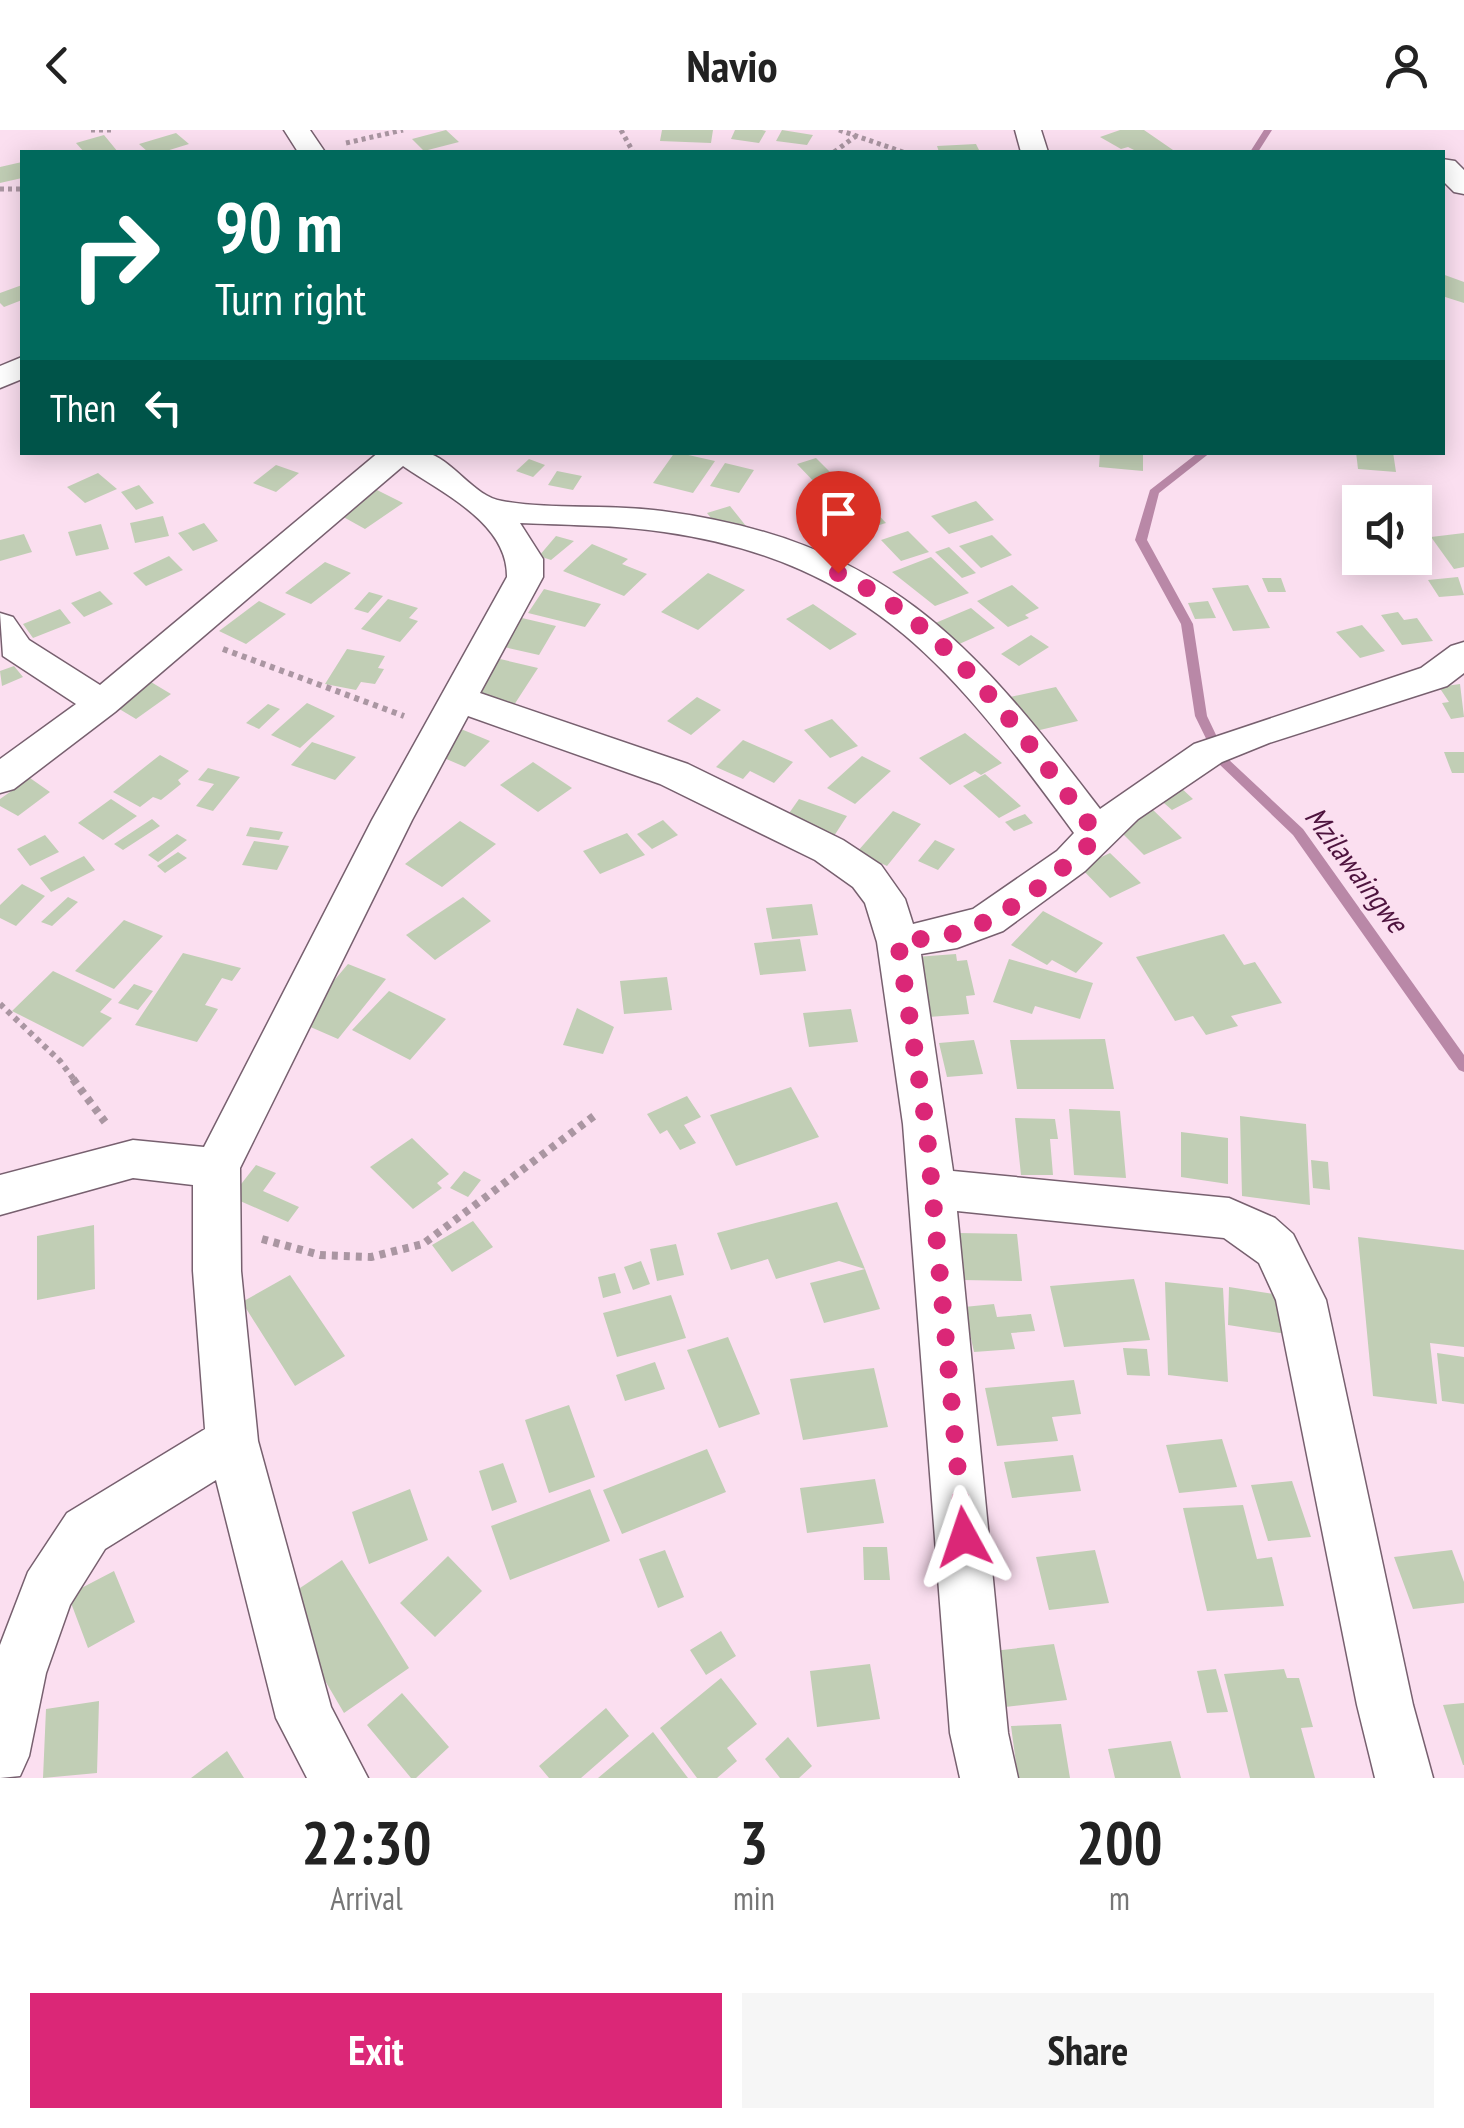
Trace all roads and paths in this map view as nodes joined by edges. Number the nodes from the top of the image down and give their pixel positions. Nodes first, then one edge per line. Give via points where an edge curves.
1 (91, 130) edge
2 (112, 130) edge
3 (403, 130) edge
4 (839, 130) edge
5 (856, 136) junction
6 (319, 150) edge
7 (837, 150) edge
8 (897, 150) edge
9 (398, 455) edge
10 (406, 455) edge
11 (490, 511) junction
12 (0, 625) edge
13 (184, 633) junction
14 (1464, 654) edge
15 (102, 703) junction
16 (451, 714) junction
17 (0, 779) edge
18 (1098, 836) junction
19 (898, 942) junction
20 (0, 1004) edge
21 (594, 1116) dead end
22 (133, 1159) junction
23 (217, 1168) junction
24 (932, 1187) junction
25 (0, 1195) edge
26 (214, 1225) junction
27 (232, 1441) junction
28 (0, 1756) edge
29 (339, 1778) edge
30 (989, 1778) edge
31 (1404, 1778) edge

1 - 2 path
3 - 6 path
4 - 5 path
5 - 7 path
5 - 8 path
9 - 13 street
10 - 11 street
11 - 16 street via 521,546 527,569
11 - 18 street via 688,525 818,563 858,582 930,636 977,684
12 - 15 street via 16,648
13 - 15 street
13 - 16 path via 300,680
14 - 18 street via 1434,678 1216,750 1124,809
15 - 17 street
16 - 19 street via 637,760 829,850 866,876 884,900
16 - 23 street
18 - 19 street via 988,920
19 - 24 street
20 - 22 path via 60,1062
21 - 26 path via 423,1244 371,1257 320,1255
22 - 23 street
22 - 25 street
23 - 26 street
24 - 30 street via 979,1733
24 - 31 street via 1229,1218 1274,1243 1301,1300
26 - 27 street
27 - 28 street via 86,1530 47,1591 18,1674
27 - 29 street via 305,1718

